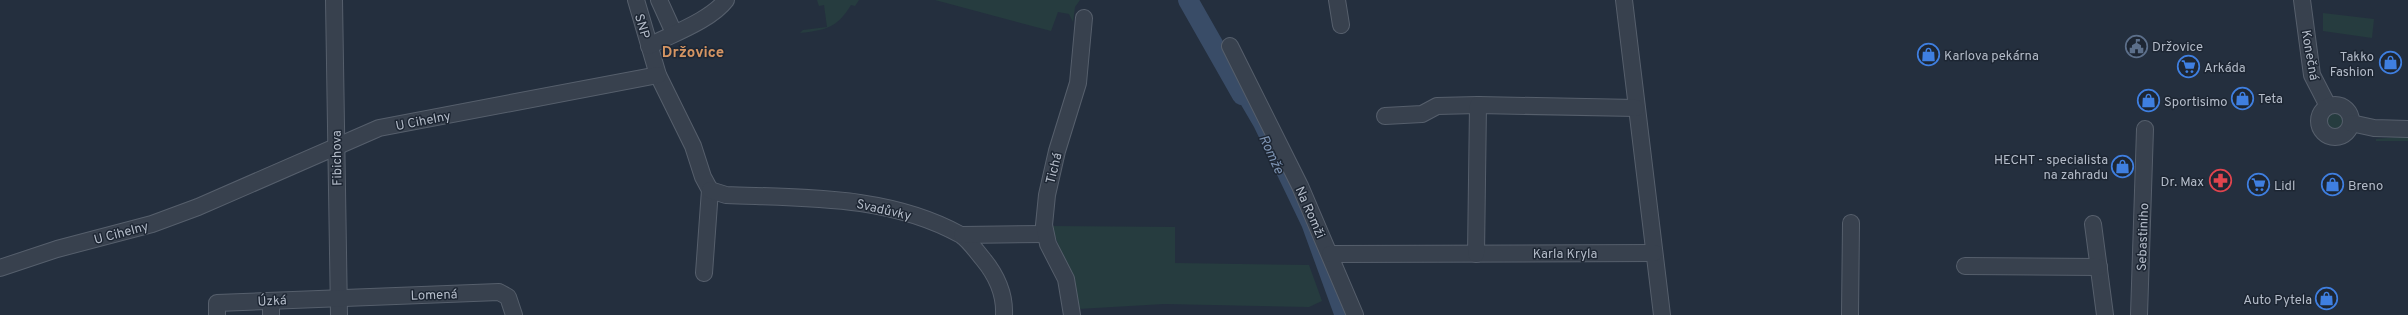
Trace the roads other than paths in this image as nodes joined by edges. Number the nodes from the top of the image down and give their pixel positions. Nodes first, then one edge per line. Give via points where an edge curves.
1 (334, 0) edge
2 (636, 0) edge
3 (659, 0) edge
4 (726, 0) edge
5 (1337, 0) edge
6 (1624, 0) edge
7 (2302, 0) edge
8 (1084, 18) dead end
9 (1341, 25) dead end
10 (674, 33) junction
11 (649, 46) junction
12 (1230, 46) dead end
13 (658, 75) junction
14 (1478, 105) junction
15 (2328, 106) junction
16 (1636, 108) junction
17 (1385, 116) dead end
18 (2351, 123) junction
19 (2145, 129) dead end
20 (2408, 129) edge
21 (336, 146) junction
22 (710, 190) junction
23 (1851, 223) dead end
24 (2093, 224) dead end
25 (1045, 234) junction
26 (962, 236) junction
27 (1654, 253) junction
28 (1330, 254) junction
29 (1476, 254) junction
30 (1966, 266) dead end
31 (2099, 267) junction
32 (0, 268) edge
33 (704, 273) dead end
34 (339, 297) junction
35 (271, 308) edge
36 (217, 315) edge
37 (339, 315) edge
38 (514, 315) edge
39 (1004, 315) edge
40 (1072, 315) edge
41 (1355, 315) edge
42 (1662, 315) edge
43 (1850, 315) edge
44 (2105, 315) edge
45 (2139, 315) edge

1 - 21 street, Fibichova
2 - 11 street, SNP
3 - 10 street
4 - 10 street via 721,6
5 - 9 street
6 - 16 street
7 - 15 street, Konečná via 2312,75
8 - 25 street, Tichá via 1078,83 1057,151 1047,195
10 - 11 street
11 - 13 street, SNP
12 - 28 street, Na Romži
13 - 21 street, U Cihelny via 379,128
13 - 22 street
14 - 16 street
14 - 17 street via 1437,106 1422,114
14 - 29 street
15 - 18 street via 2344,107 2350,114
15 - 18 street via 2319,118 2320,128 2327,135 2341,136 2348,131
16 - 27 street
18 - 20 street via 2374,128
19 - 45 street, Sebastiniho
21 - 32 street, U Cihelny via 171,217
21 - 34 street, Fibichova
22 - 26 street, Svadůvky via 726,195 867,203 905,212
22 - 33 street
23 - 43 street
24 - 31 street
25 - 26 street
25 - 40 street, Tichá via 1066,279
26 - 39 street, Svadůvky via 987,264 998,281
27 - 29 street, Karla Kryla
27 - 42 street
28 - 29 street, Karla Kryla
28 - 41 street, Na Romži
30 - 31 street
31 - 44 street
34 - 35 street, Úzká
34 - 37 street, Fibichova
34 - 38 street, Lomená via 499,292 508,297
35 - 36 street, Úzká via 217,303

